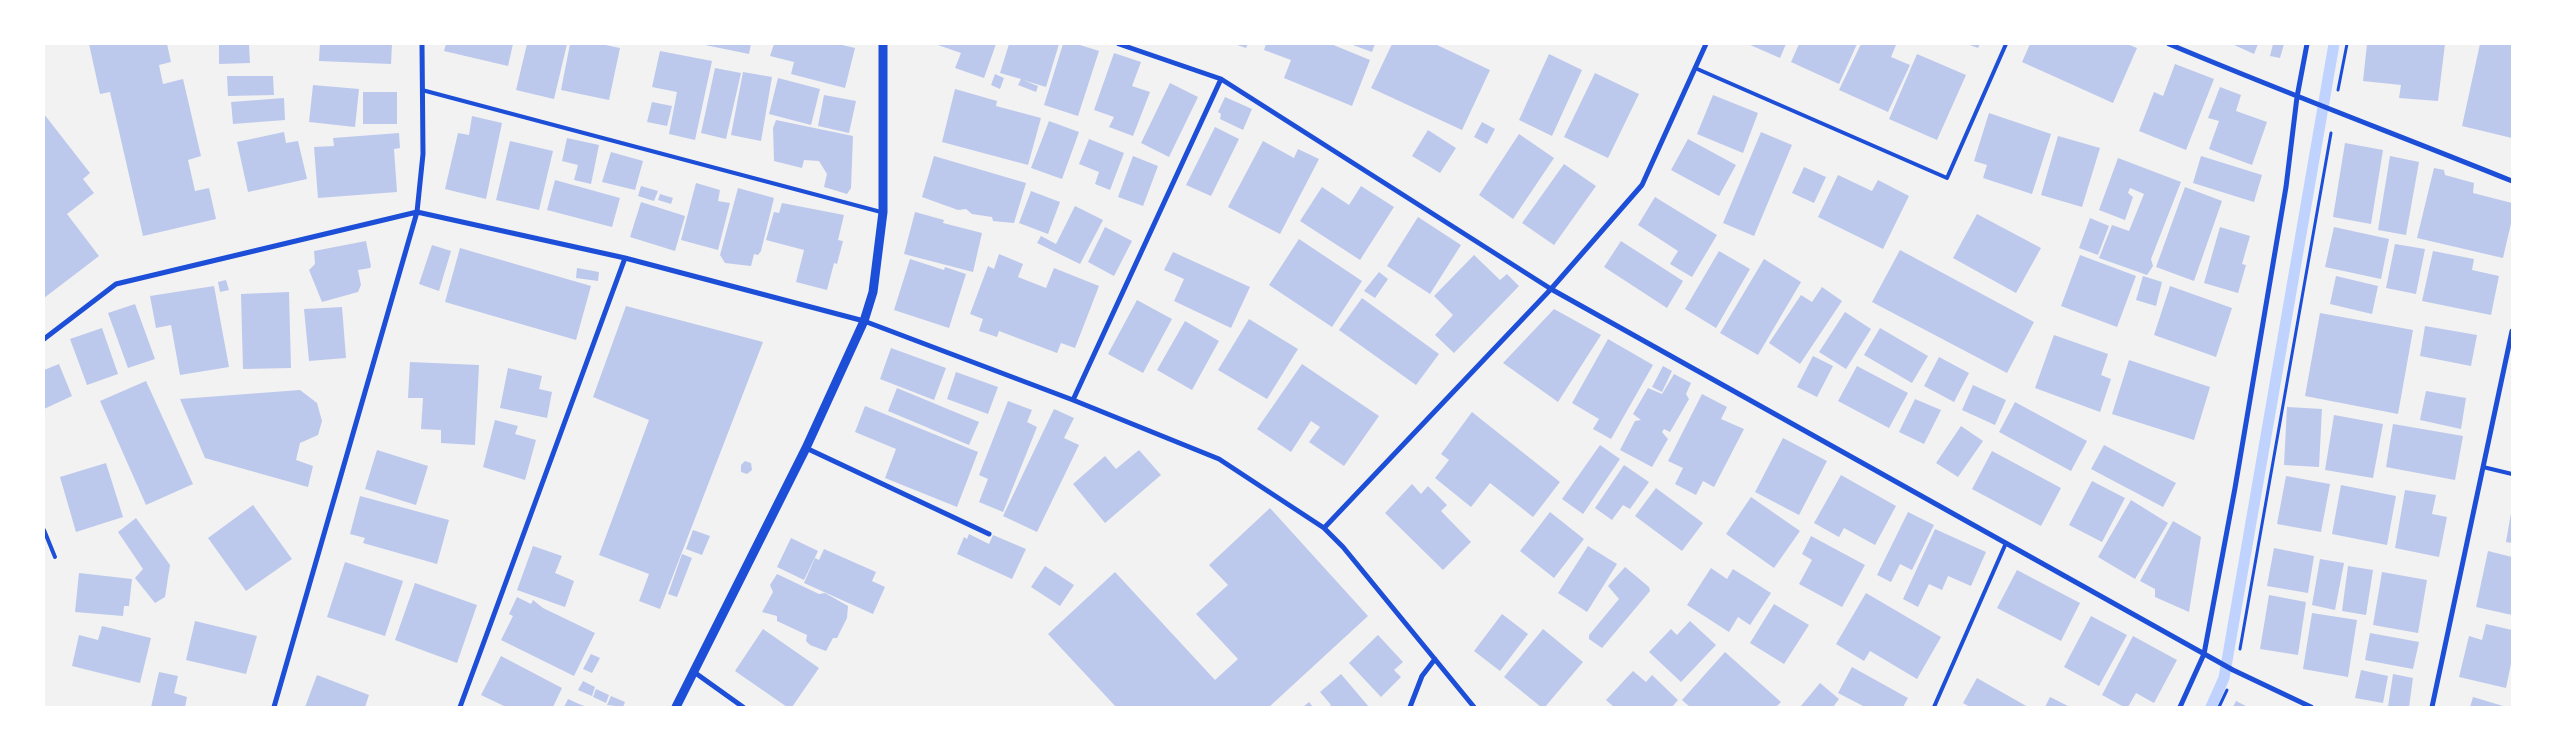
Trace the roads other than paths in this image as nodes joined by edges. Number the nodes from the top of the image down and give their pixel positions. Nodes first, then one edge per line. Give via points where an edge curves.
1 (422, 44) edge
2 (883, 44) edge
3 (1119, 44) edge
4 (1706, 44) edge
5 (2006, 44) edge
6 (2169, 44) edge
7 (2306, 44) edge
8 (1695, 68) junction
9 (1221, 79) junction
10 (422, 90) junction
11 (2297, 97) junction
12 (2512, 181) edge
13 (417, 212) junction
14 (883, 212) junction
15 (625, 258) junction
16 (1551, 289) junction
17 (864, 321) junction
18 (2512, 331) edge
19 (44, 339) edge
20 (1073, 400) junction
21 (806, 448) junction
22 (2483, 467) junction
23 (2512, 474) edge
24 (1324, 528) junction
25 (44, 530) edge
26 (989, 534) dead end
27 (2006, 543) junction
28 (55, 557) dead end
29 (2204, 654) junction
30 (1435, 659) junction
31 (694, 672) junction
32 (274, 707) edge
33 (460, 707) edge
34 (676, 707) edge
35 (743, 707) edge
36 (1410, 707) edge
37 (1474, 707) edge
38 (1934, 707) edge
39 (2180, 707) edge
40 (2311, 707) edge
41 (2432, 707) edge

1 - 10 street
2 - 14 street
3 - 9 street
4 - 8 street
5 - 8 lane via 1947,178
6 - 11 street
7 - 11 street
8 - 16 street via 1642,185
9 - 16 street
9 - 20 street
10 - 13 street via 423,154
10 - 14 lane
11 - 12 street
11 - 29 street via 2286,187
13 - 15 street
13 - 19 street via 116,284
13 - 32 street
14 - 17 street via 873,292
15 - 17 street
15 - 33 street
16 - 24 street
16 - 27 street
17 - 20 street
17 - 21 street
18 - 22 street
20 - 24 street via 1219,459
21 - 26 street
21 - 31 street
22 - 23 lane
22 - 41 street
24 - 30 street
25 - 28 lane
27 - 29 street
27 - 38 lane
29 - 39 street
29 - 40 street
30 - 36 street via 1422,676
30 - 37 street
31 - 34 street
31 - 35 street

